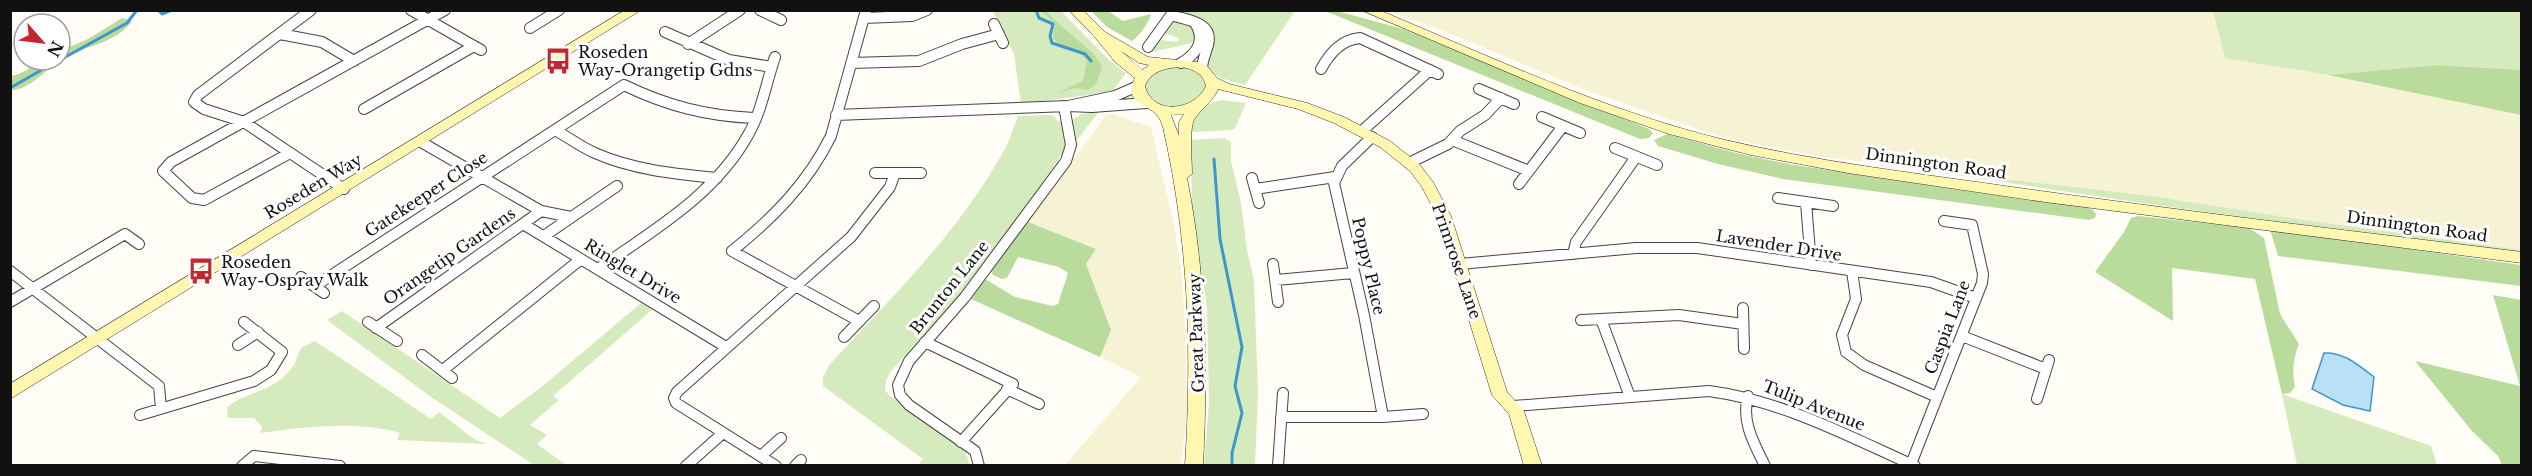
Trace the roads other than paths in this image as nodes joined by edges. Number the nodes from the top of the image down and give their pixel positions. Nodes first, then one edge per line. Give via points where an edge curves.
1 (311, 10) edge
2 (411, 10) edge
3 (445, 10) edge
4 (559, 10) edge
5 (635, 10) edge
6 (740, 10) edge
7 (760, 10) edge
8 (898, 10) edge
9 (927, 10) edge
10 (1075, 10) edge
11 (1367, 10) edge
12 (1172, 13) edge
13 (865, 14) edge
14 (907, 17) junction
15 (428, 20) junction
16 (781, 20) dead end
17 (1195, 23) junction
18 (994, 24) dead end
19 (530, 28) dead end
20 (665, 32) dead end
21 (1100, 33) junction
22 (280, 34) junction
23 (688, 44) junction
24 (1148, 47) dead end
25 (775, 57) dead end
26 (354, 61) junction
27 (851, 63) junction
28 (1174, 64) junction
29 (772, 67) junction
30 (1202, 69) junction
31 (1321, 69) dead end
32 (1140, 81) junction
33 (1213, 81) junction
34 (1479, 89) dead end
35 (1501, 98) junction
36 (1279, 101) junction
37 (1202, 103) junction
38 (1514, 104) dead end
39 (1066, 106) junction
40 (1152, 106) junction
41 (365, 109) dead end
42 (836, 115) junction
43 (1542, 117) dead end
44 (754, 118) junction
45 (244, 122) junction
46 (1563, 126) junction
47 (555, 130) junction
48 (1580, 133) dead end
49 (1367, 134) junction
50 (1452, 140) junction
51 (421, 142) junction
52 (1615, 148) dead end
53 (290, 153) junction
54 (1636, 157) junction
55 (1410, 163) junction
56 (1657, 165) dead end
57 (1528, 171) junction
58 (875, 173) dead end
59 (896, 173) junction
60 (921, 173) dead end
61 (482, 177) junction
62 (1335, 177) junction
63 (717, 178) junction
64 (1252, 178) dead end
65 (1519, 184) dead end
66 (617, 186) dead end
67 (344, 189) junction
68 (1255, 189) junction
69 (1778, 198) dead end
70 (1185, 201) junction
71 (1806, 202) junction
72 (1259, 203) dead end
73 (1833, 206) dead end
74 (541, 211) junction
75 (571, 217) junction
76 (1944, 221) dead end
77 (523, 224) junction
78 (544, 237) junction
79 (139, 244) dead end
80 (1573, 254) junction
81 (2522, 258) edge
82 (581, 259) junction
83 (1273, 264) dead end
84 (1460, 264) junction
85 (1811, 265) junction
86 (598, 269) junction
87 (10, 271) edge
88 (1852, 271) junction
89 (1353, 273) junction
90 (301, 277) dead end
91 (1276, 280) junction
92 (795, 286) junction
93 (31, 287) junction
94 (1976, 298) junction
95 (10, 302) edge
96 (1278, 302) dead end
97 (874, 306) dead end
98 (1743, 308) dead end
99 (1601, 318) junction
100 (1581, 320) dead end
101 (244, 321) dead end
102 (859, 321) junction
103 (1743, 324) junction
104 (258, 332) junction
105 (1962, 336) junction
106 (844, 338) dead end
107 (98, 339) junction
108 (397, 341) dead end
109 (926, 342) junction
110 (238, 345) dead end
111 (726, 347) junction
112 (1744, 349) dead end
113 (422, 355) dead end
114 (1007, 389) junction
115 (10, 393) edge
116 (1283, 393) dead end
117 (1748, 396) junction
118 (1630, 397) junction
119 (1937, 397) junction
120 (2037, 399) dead end
121 (1039, 404) dead end
122 (1513, 406) junction
123 (161, 408) junction
124 (1423, 414) dead end
125 (140, 415) dead end
126 (1281, 417) junction
127 (1383, 417) junction
128 (723, 433) junction
129 (781, 438) dead end
130 (961, 442) junction
131 (761, 456) junction
132 (242, 465) edge
133 (340, 465) edge
134 (686, 465) edge
135 (776, 465) edge
136 (979, 465) edge
137 (1194, 465) edge
138 (1278, 465) edge
139 (1533, 465) edge
140 (1765, 465) edge
141 (1913, 465) edge

1 - 22 street
2 - 15 street
3 - 15 street
4 - 19 street
5 - 51 street, Roseden Way
6 - 23 street
7 - 16 street
8 - 14 street
9 - 14 street
10 - 21 street, Great Parkway
11 - 81 street, Dinnington Road via 1619,112 1674,131 1765,153 1826,166 2033,195
12 - 17 street
12 - 24 street
13 - 14 street
13 - 27 street
15 - 26 street
15 - 41 street via 478,48
17 - 28 street via 1201,30 1201,42 1194,56
17 - 30 street via 1210,34
18 - 27 street via 1001,38 962,44 919,62
20 - 23 street
21 - 28 street, Great Parkway via 1144,60
21 - 32 street, Great Parkway
22 - 26 street via 322,42
22 - 45 street via 195,99 200,107
23 - 29 street via 732,63
25 - 29 street
26 - 45 street
27 - 42 street
28 - 30 street, Great Parkway
28 - 32 street via 1153,68
29 - 44 street
30 - 33 street
31 - 49 street via 1327,58 1351,38 1367,41 1434,72
32 - 39 street via 1115,96
32 - 40 street, Great Parkway via 1139,95
33 - 36 street, Primrose Lane
33 - 37 street, Great Parkway via 1212,91
34 - 35 street
35 - 38 street
35 - 50 street
36 - 37 street, Primrose Lane via 1227,98
36 - 49 street, Primrose Lane via 1313,110
37 - 40 street via 1178,111
37 - 70 street, Great Parkway via 1186,122
39 - 40 street
39 - 42 street
39 - 109 street, Brunton Lane via 1069,157
40 - 70 street, Great Parkway via 1169,122
42 - 92 street via 822,156 806,180 775,215 732,252
43 - 46 street
44 - 47 street, Gatekeeper Close via 687,111 624,85
44 - 63 street via 737,155
45 - 53 street
45 - 53 street via 171,162 163,171 165,175 192,198 204,200
46 - 48 street
46 - 57 street
47 - 61 street, Gatekeeper Close
47 - 63 street via 611,158 668,173
49 - 55 street, Primrose Lane
49 - 62 street
50 - 55 street
50 - 57 street
51 - 61 street
51 - 67 street, Roseden Way
52 - 54 street
53 - 67 street
54 - 56 street
54 - 80 street via 1576,242
55 - 84 street, Primrose Lane via 1435,195
57 - 65 street
58 - 59 street
59 - 60 street
59 - 92 street via 890,187 851,237
61 - 74 street
61 - 90 street, Gatekeeper Close via 320,289
62 - 68 street
62 - 89 street, Poppy Place
63 - 86 street
64 - 68 street
66 - 75 street
67 - 107 street, Roseden Way
68 - 72 street
69 - 71 street
70 - 137 street, Great Parkway via 1196,300 1199,389
71 - 73 street
71 - 85 street
74 - 75 street
74 - 77 street, Orangetip Gardens
75 - 78 street
76 - 94 street, Caspia Lane via 1972,225 1983,274
77 - 78 street, Ringlet Drive
77 - 108 street, Orangetip Gardens via 372,325
78 - 82 street, Ringlet Drive
79 - 93 street via 125,234
80 - 84 street, Lavender Drive
80 - 85 street, Lavender Drive via 1697,248
82 - 86 street, Ringlet Drive
82 - 113 street via 448,374
83 - 91 street
84 - 122 street, Primrose Lane via 1500,394
85 - 88 street, Lavender Drive
86 - 111 street, Ringlet Drive
87 - 93 street
88 - 94 street, Lavender Drive via 1931,282
88 - 119 street via 1856,299 1842,335 1846,352 1864,365
89 - 91 street
89 - 127 street, Poppy Place
91 - 96 street
92 - 102 street
92 - 111 street
93 - 95 street
93 - 107 street
94 - 105 street, Caspia Lane
97 - 102 street
98 - 103 street
99 - 100 street
99 - 103 street via 1678,315
99 - 118 street
101 - 104 street
102 - 106 street
103 - 112 street
104 - 110 street
104 - 123 street via 282,352 268,373 254,381
105 - 119 street, Caspia Lane
105 - 120 street via 2047,364
107 - 115 street, Roseden Way
107 - 123 street via 159,386
109 - 114 street via 1012,384
109 - 130 street, Brunton Lane via 902,373 900,395
111 - 128 street via 674,398 676,404
114 - 121 street
114 - 130 street
116 - 126 street
117 - 118 street, Tulip Avenue via 1709,391
117 - 140 street via 1744,417
117 - 141 street, Tulip Avenue
118 - 122 street, Tulip Avenue
119 - 141 street, Caspia Lane
122 - 139 street, Primrose Lane
123 - 125 street
124 - 127 street
126 - 127 street
126 - 138 street
128 - 131 street
128 - 134 street
129 - 131 street
130 - 136 street, Brunton Lane via 975,451
131 - 135 street
132 - 133 street via 254,456 264,456

